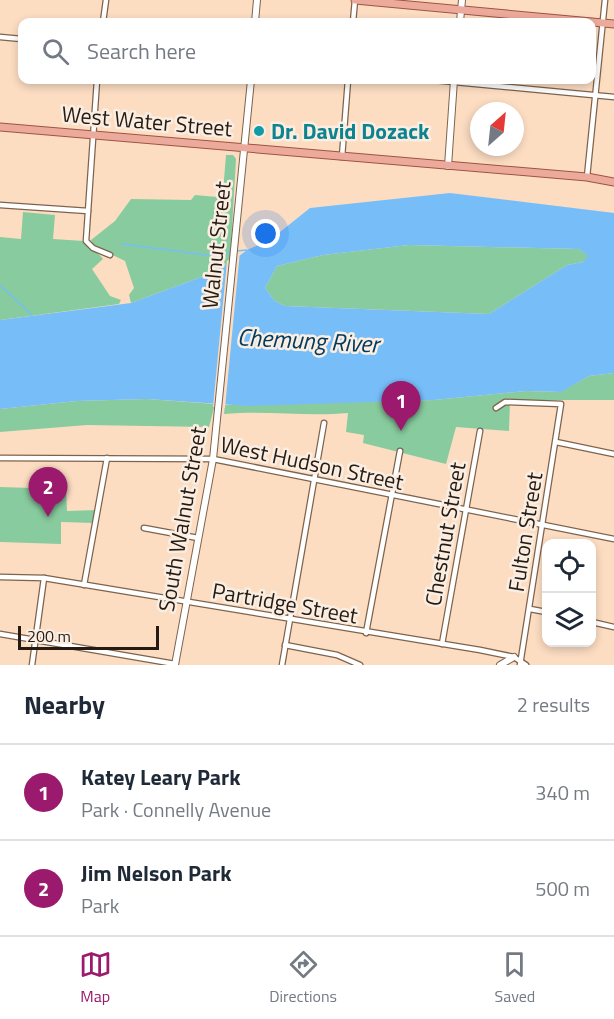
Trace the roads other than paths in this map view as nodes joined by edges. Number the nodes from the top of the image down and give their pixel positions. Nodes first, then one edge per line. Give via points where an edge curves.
1 (106, 0) edge
2 (256, 0) edge
3 (355, 0) edge
4 (462, 0) edge
5 (605, 0) edge
6 (461, 9) junction
7 (104, 18) edge
8 (255, 18) edge
9 (353, 18) edge
10 (460, 18) edge
11 (552, 18) edge
12 (596, 22) edge
13 (603, 23) junction
14 (614, 24) edge
15 (0, 37) edge
16 (18, 39) edge
17 (98, 84) edge
18 (251, 84) edge
19 (348, 84) edge
20 (454, 84) edge
21 (484, 84) edge
22 (596, 95) junction
23 (614, 97) edge
24 (0, 127) edge
25 (95, 135) junction
26 (244, 147) junction
27 (342, 157) junction
28 (448, 166) junction
29 (587, 177) junction
30 (614, 183) edge
31 (0, 206) edge
32 (88, 212) junction
33 (110, 255) dead end
34 (496, 408) dead end
35 (218, 414) joint
36 (324, 423) dead end
37 (480, 430) dead end
38 (556, 442) junction
39 (400, 451) dead end
40 (614, 454) edge
41 (0, 458) edge
42 (107, 458) junction
43 (213, 459) junction
44 (315, 482) junction
45 (392, 496) junction
46 (466, 512) junction
47 (544, 525) junction
48 (144, 528) dead end
49 (198, 538) junction
50 (614, 540) edge
51 (0, 577) edge
52 (44, 578) junction
53 (84, 585) junction
54 (187, 603) junction
55 (530, 609) junction
56 (542, 611) edge
57 (290, 620) junction
58 (596, 623) edge
59 (614, 627) edge
60 (366, 633) junction
61 (0, 634) edge
62 (35, 641) junction
63 (442, 644) junction
64 (285, 645) junction
65 (518, 661) edge
66 (175, 664) edge
67 (32, 665) edge
68 (282, 665) edge
69 (360, 665) edge
70 (500, 665) edge
71 (526, 665) edge

1 - 7 street
2 - 8 street
3 - 6 main road
3 - 9 street
4 - 6 street
5 - 13 street
6 - 10 street
6 - 11 main road
12 - 13 main road
13 - 14 main road
13 - 22 street
15 - 16 street
17 - 25 street
18 - 26 street, Walnut Street
19 - 27 street
20 - 28 street
21 - 22 street
22 - 23 street
22 - 29 street
24 - 25 main road, West Water Street
25 - 26 main road, West Water Street
25 - 32 street
26 - 27 main road, West Water Street
26 - 35 street, Walnut Street
27 - 28 main road, West Water Street
28 - 29 main road, West Water Street
29 - 30 main road, West Water Street
31 - 32 street
32 - 33 street via 87,241
34 - 38 street, Fulton Street via 506,402 561,404
35 - 43 street, South Walnut Street
36 - 44 street
37 - 46 street, Chestnut Street
38 - 40 street
38 - 47 street, Fulton Street
39 - 45 street
41 - 42 street, West Hudson Street
42 - 43 street, West Hudson Street
42 - 53 street
43 - 44 street, West Hudson Street
43 - 49 street, South Walnut Street
44 - 45 street, West Hudson Street
44 - 57 street
45 - 46 street, West Hudson Street
45 - 60 street
46 - 47 street, West Hudson Street
46 - 63 street, Chestnut Street
47 - 50 street, West Hudson Street
47 - 55 street, Fulton Street
48 - 49 street
49 - 54 street, South Walnut Street
51 - 52 street, Partridge Street
52 - 53 street, Partridge Street
52 - 62 street
53 - 54 street, Partridge Street
54 - 57 street, Partridge Street
54 - 66 street, South Walnut Street
55 - 56 street
55 - 65 street, Fulton Street
57 - 60 street, Partridge Street
57 - 64 street
58 - 59 street
60 - 63 street, Partridge Street
61 - 62 street
62 - 66 street
62 - 67 street
63 - 65 street, Partridge Street
64 - 68 street
64 - 69 street via 337,655
65 - 70 street
65 - 71 street, Partridge Street

